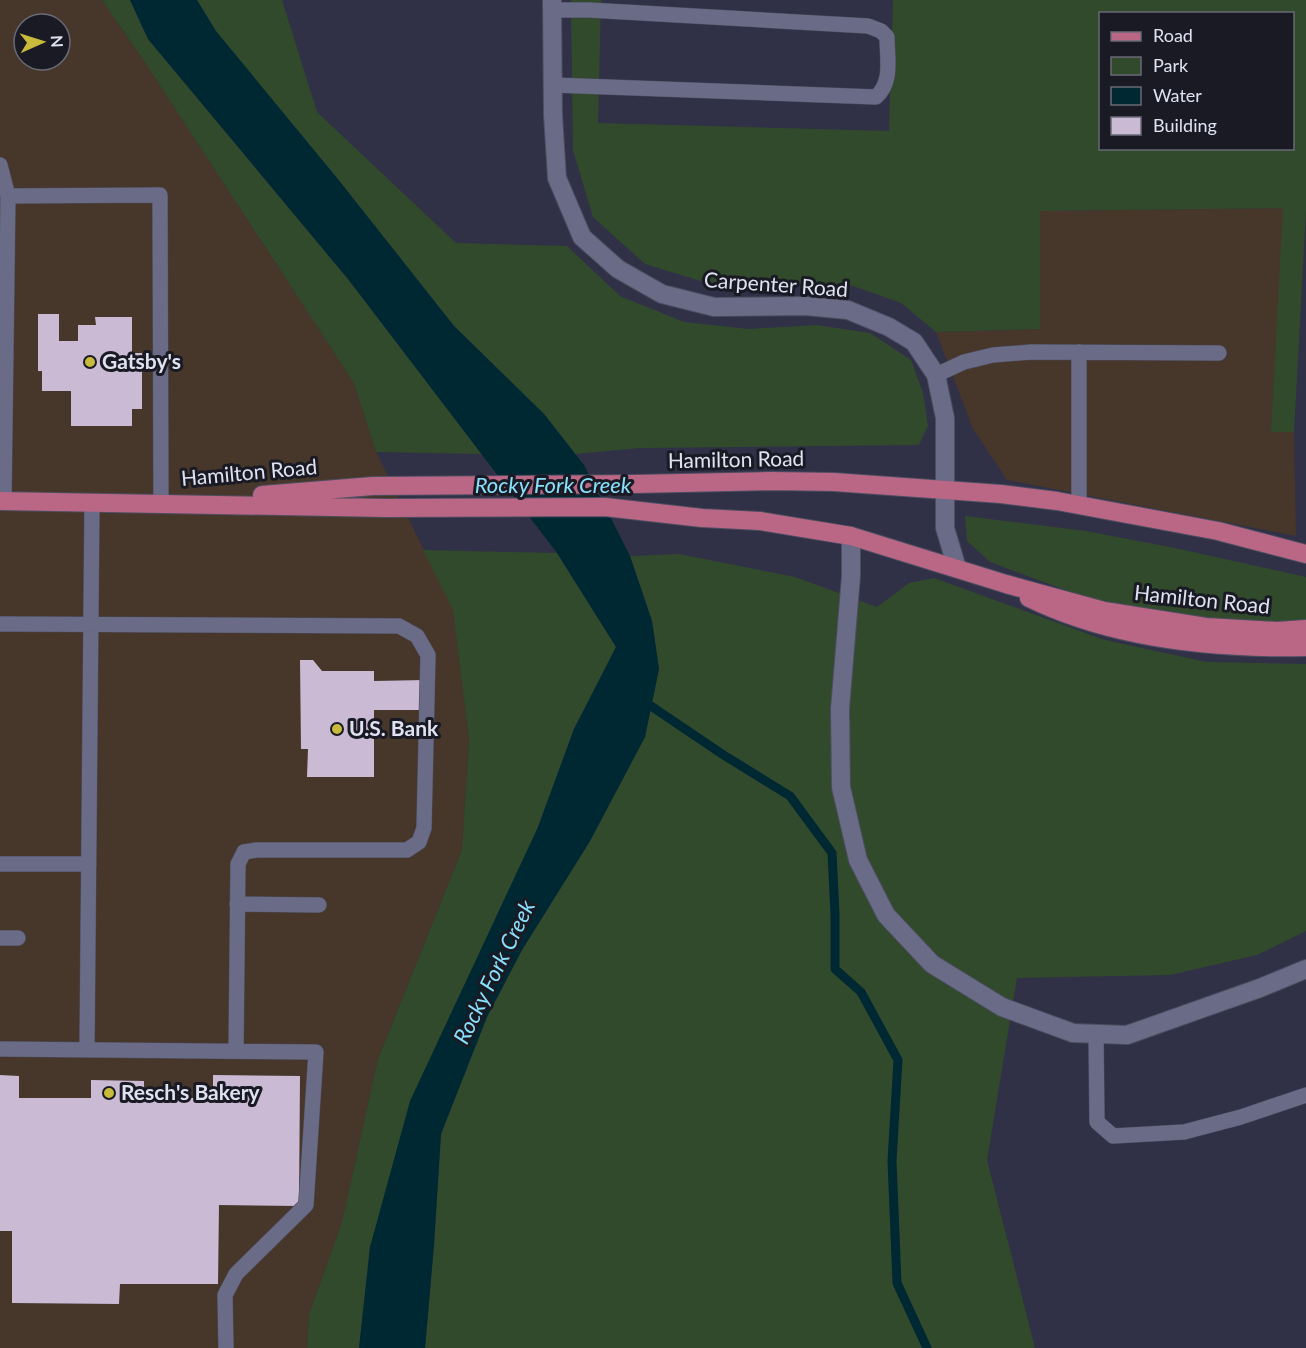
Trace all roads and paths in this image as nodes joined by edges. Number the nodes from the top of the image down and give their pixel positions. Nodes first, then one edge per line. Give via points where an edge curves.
1 (552, 5) edge
2 (553, 85) junction
3 (0, 165) edge
4 (8, 196) junction
5 (4, 217) edge
6 (1079, 352) junction
7 (1220, 353) dead end
8 (936, 375) junction
9 (946, 489) junction
10 (2, 501) edge
11 (92, 502) junction
12 (161, 503) junction
13 (1078, 504) junction
14 (851, 536) junction
15 (1306, 554) edge
16 (957, 568) junction
17 (989, 579) junction
18 (0, 624) edge
19 (91, 625) junction
20 (1306, 629) edge
21 (1306, 647) edge
22 (0, 864) edge
23 (89, 864) junction
24 (237, 904) junction
25 (319, 905) dead end
26 (0, 938) edge
27 (18, 938) dead end
28 (1306, 969) edge
29 (1096, 1034) junction
30 (0, 1048) edge
31 (87, 1050) junction
32 (236, 1051) junction
33 (1306, 1095) edge
34 (226, 1348) edge

1 - 2 street, Carpenter Road
1 - 2 lane via 868,26 887,37 887,82 876,97
2 - 8 street, Carpenter Road via 557,178 582,237 618,268 662,294 714,307 805,306 848,310 914,342
3 - 4 lane
4 - 5 lane
4 - 12 lane via 160,195
5 - 10 lane
6 - 7 lane
6 - 8 lane via 993,355
6 - 13 lane
8 - 9 street, Carpenter Road via 945,417
9 - 12 main road, Hamilton Road via 834,482 373,486
9 - 13 main road, Hamilton Road
9 - 16 street, Carpenter Road via 945,528
10 - 11 main road, Hamilton Road
11 - 12 main road, Hamilton Road
11 - 19 lane
12 - 14 main road, Hamilton Road via 605,507 760,521
13 - 15 main road, Hamilton Road via 1218,531
14 - 16 main road, Hamilton Road
14 - 29 street via 840,709 841,787 858,860 886,915 933,964 1002,1007 1073,1033
16 - 17 main road, Hamilton Road
17 - 20 main road, Hamilton Road via 1104,611 1206,627
17 - 21 main road, Hamilton Road via 1058,612 1113,628 1194,642
18 - 19 lane
19 - 23 lane
19 - 24 lane via 399,626 417,636 428,655 424,828 419,842 407,850 244,852 238,864
22 - 23 lane
23 - 31 lane
24 - 25 lane
24 - 32 lane
26 - 27 lane
28 - 29 street via 1127,1035
29 - 33 lane via 1097,1122 1113,1136 1184,1132
30 - 31 lane
31 - 32 lane
32 - 34 lane via 316,1052 306,1204 236,1274 225,1295

